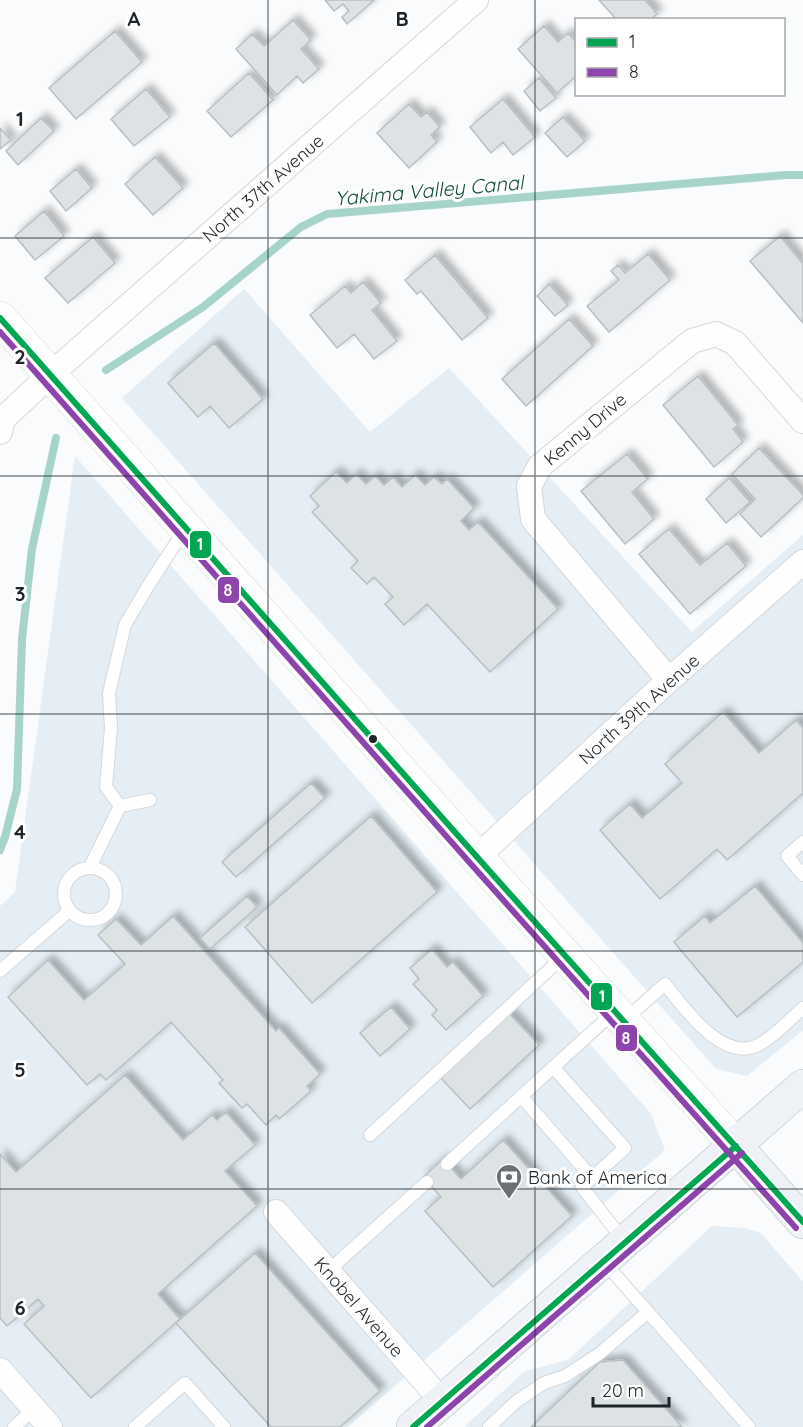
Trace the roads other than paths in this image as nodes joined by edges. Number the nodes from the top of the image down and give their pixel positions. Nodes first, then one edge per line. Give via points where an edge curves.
1 (476, 0) edge
2 (0, 318) edge
3 (50, 375) junction
4 (803, 421) edge
5 (0, 432) edge
6 (186, 528) junction
7 (803, 562) edge
8 (669, 680) junction
9 (150, 800) dead end
10 (120, 806) junction
11 (803, 842) edge
12 (477, 857) junction
13 (90, 867) junction
14 (803, 875) edge
15 (69, 911) junction
16 (565, 956) junction
17 (0, 971) edge
18 (803, 1008) edge
19 (620, 1016) junction
20 (553, 1067) junction
21 (803, 1086) edge
22 (521, 1096) junction
23 (370, 1135) dead end
24 (736, 1146) junction
25 (447, 1164) dead end
26 (592, 1178) junction
27 (427, 1182) dead end
28 (276, 1212) dead end
29 (803, 1222) edge
30 (614, 1252) junction
31 (328, 1271) junction
32 (648, 1312) junction
33 (0, 1370) edge
34 (34, 1409) junction
35 (432, 1417) edge
36 (14, 1427) edge
37 (50, 1427) edge
38 (135, 1427) edge
39 (224, 1427) edge
40 (489, 1427) edge
41 (749, 1427) edge

1 - 3 street, North 37th Avenue
2 - 3 main road
3 - 5 street, North 37th Avenue via 3,419
3 - 6 main road
4 - 8 street, Kenny Drive via 735,343 716,334 692,340 540,466 529,486 533,519
6 - 10 lane via 125,625 110,693 106,787
6 - 12 main road
7 - 8 street, North 39th Avenue
8 - 12 street, North 39th Avenue
9 - 10 lane
10 - 13 lane
11 - 14 lane via 787,856
12 - 16 main road
13 - 15 lane via 74,873 64,887
13 - 15 lane via 111,879 116,887 114,905 102,918 93,921
15 - 17 lane
16 - 19 main road
16 - 23 lane
18 - 19 lane via 759,1045 747,1048 724,1044 703,1028 665,984
19 - 20 lane
19 - 24 main road
20 - 22 lane
20 - 26 lane via 625,1148
21 - 24 main road
22 - 25 lane
22 - 26 lane
24 - 29 main road
24 - 30 main road
26 - 30 lane via 582,1187
27 - 31 lane
28 - 31 street, Knobel Avenue
30 - 32 lane
30 - 35 main road
31 - 35 street, Knobel Avenue
32 - 40 lane via 599,1354 566,1376 544,1383
32 - 41 lane
33 - 34 street
34 - 36 lane
34 - 37 street
38 - 39 lane via 185,1383

